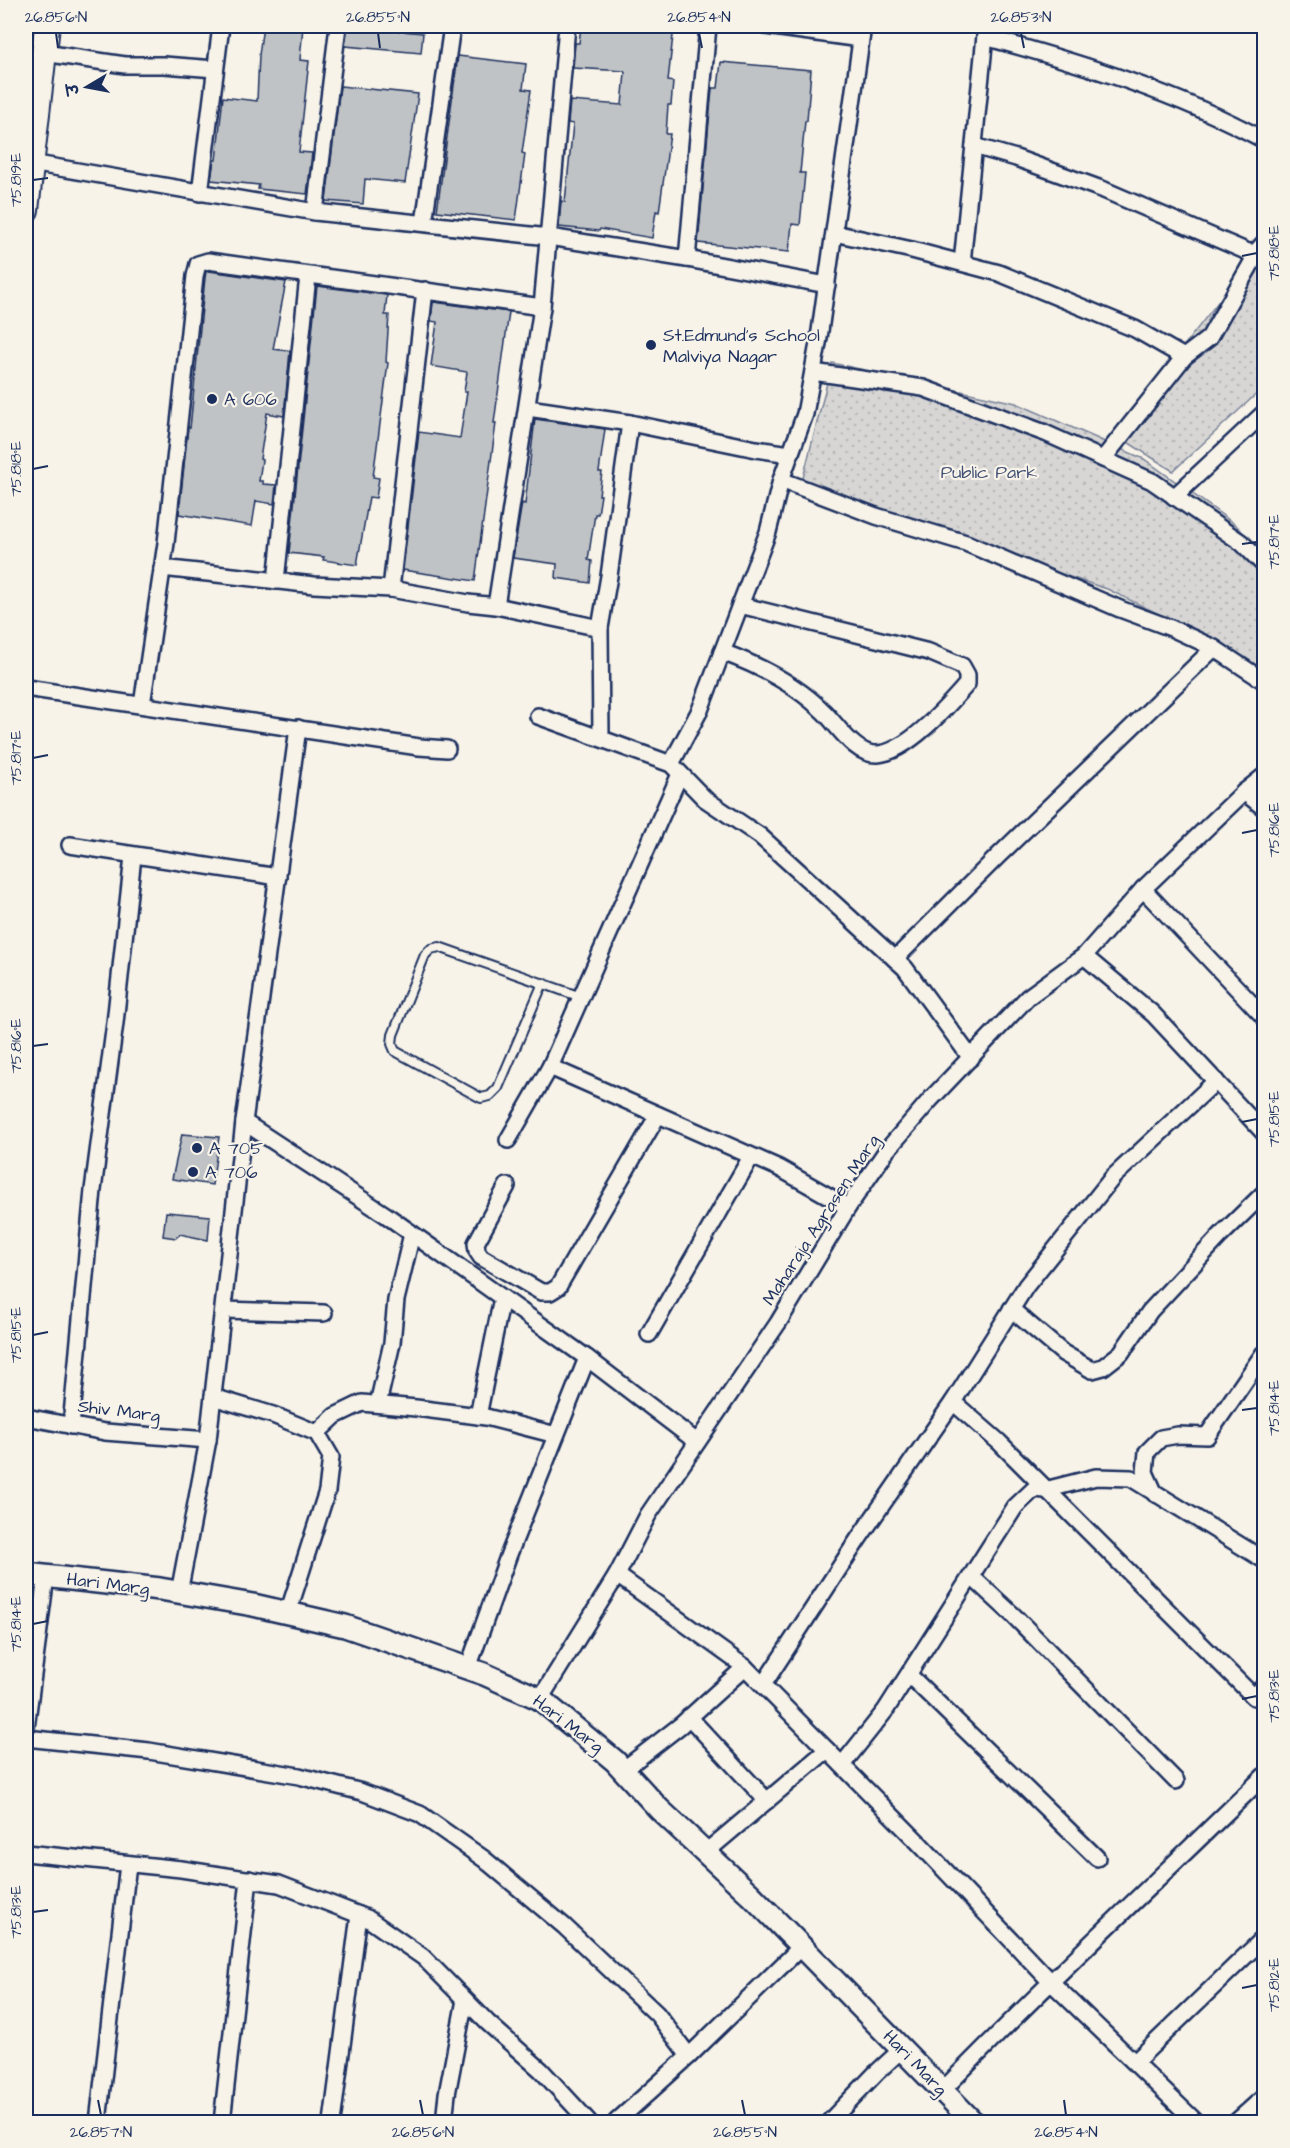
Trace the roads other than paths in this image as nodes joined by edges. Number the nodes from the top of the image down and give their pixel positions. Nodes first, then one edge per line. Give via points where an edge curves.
1 (47, 26) edge
2 (221, 26) edge
3 (338, 26) edge
4 (452, 26) edge
5 (567, 26) edge
6 (708, 26) edge
7 (766, 26) edge
8 (986, 31) edge
9 (862, 32) edge
10 (44, 53) junction
11 (215, 69) junction
12 (1264, 140) edge
13 (974, 146) junction
14 (31, 163) junction
15 (200, 193) junction
16 (26, 210) edge
17 (315, 212) junction
18 (424, 223) junction
19 (834, 233) junction
20 (549, 237) junction
21 (1260, 248) edge
22 (687, 259) junction
23 (962, 263) junction
24 (308, 276) junction
25 (826, 285) junction
26 (425, 290) junction
27 (542, 307) junction
28 (1184, 357) junction
29 (813, 372) junction
30 (528, 408) junction
31 (1264, 413) edge
32 (630, 423) junction
33 (790, 454) junction
34 (1103, 459) junction
35 (781, 480) junction
36 (1174, 497) junction
37 (1264, 565) edge
38 (162, 568) junction
39 (276, 581) junction
40 (391, 588) junction
41 (740, 605) junction
42 (496, 606) junction
43 (600, 628) junction
44 (1214, 648) junction
45 (722, 652) junction
46 (1264, 681) edge
47 (26, 688) edge
48 (142, 705) junction
49 (538, 716) dead end
50 (298, 729) junction
51 (601, 737) junction
52 (447, 749) dead end
53 (675, 769) junction
54 (1264, 776) edge
55 (1244, 792) junction
56 (1264, 808) edge
57 (70, 845) dead end
58 (133, 856) junction
59 (278, 877) junction
60 (1143, 889) junction
61 (1084, 956) junction
62 (895, 959) junction
63 (543, 984) junction
64 (581, 997) junction
65 (1264, 1017) edge
66 (971, 1058) junction
67 (550, 1067) junction
68 (1216, 1081) junction
69 (658, 1115) junction
70 (244, 1122) junction
71 (1264, 1133) edge
72 (508, 1140) dead end
73 (751, 1157) junction
74 (507, 1186) dead end
75 (1264, 1193) edge
76 (848, 1207) junction
77 (412, 1234) junction
78 (502, 1298) junction
79 (1011, 1309) junction
80 (224, 1310) junction
81 (324, 1313) dead end
82 (649, 1334) dead end
83 (1264, 1353) edge
84 (587, 1358) junction
85 (213, 1397) junction
86 (953, 1402) junction
87 (378, 1404) junction
88 (478, 1416) junction
89 (26, 1417) edge
90 (71, 1426) junction
91 (317, 1433) junction
92 (556, 1435) junction
93 (208, 1440) junction
94 (697, 1442) junction
95 (1045, 1490) junction
96 (1155, 1494) junction
97 (1264, 1560) edge
98 (36, 1575) edge
99 (617, 1575) junction
100 (972, 1577) junction
101 (180, 1593) junction
102 (288, 1613) junction
103 (744, 1667) junction
104 (468, 1668) junction
105 (909, 1675) junction
106 (763, 1685) junction
107 (1264, 1686) edge
108 (540, 1699) junction
109 (689, 1718) junction
110 (26, 1728) edge
111 (26, 1738) edge
112 (827, 1750) junction
113 (842, 1765) junction
114 (623, 1770) junction
115 (1264, 1776) edge
116 (1176, 1781) dead end
117 (767, 1801) junction
118 (706, 1852) junction
119 (26, 1853) edge
120 (1097, 1858) dead end
121 (129, 1864) junction
122 (249, 1879) junction
123 (358, 1915) junction
124 (1264, 1938) edge
125 (801, 1946) junction
126 (1052, 1983) junction
127 (465, 2000) junction
128 (902, 2050) junction
129 (689, 2056) junction
130 (1135, 2062) junction
131 (942, 2091) junction
132 (1264, 2097) edge
133 (98, 2122) edge
134 (222, 2122) edge
135 (332, 2122) edge
136 (444, 2122) edge
137 (589, 2122) edge
138 (616, 2122) edge
139 (829, 2122) edge
140 (973, 2122) edge
141 (1196, 2122) edge
142 (1236, 2122) edge

1 - 10 main road
2 - 11 street
3 - 17 street
4 - 18 street
5 - 20 street
6 - 22 street
7 - 9 street
8 - 12 street via 1147,88 1227,120
8 - 13 street
9 - 19 street
10 - 11 street via 125,65
10 - 14 main road
11 - 15 street
13 - 21 street via 1104,190 1239,249 1248,252
13 - 23 street
14 - 15 street
14 - 16 main road
15 - 17 street
17 - 18 street
18 - 20 street
19 - 23 street
19 - 25 street
20 - 22 street
20 - 27 street
21 - 28 street via 1209,338
22 - 25 street
23 - 28 street via 999,273 1135,329
24 - 26 street
24 - 38 street via 208,261 198,264
24 - 39 street
25 - 29 street
26 - 27 street
26 - 40 street
27 - 30 street
28 - 34 street
29 - 33 street via 805,414
29 - 34 street via 923,388
30 - 32 street
30 - 42 street
31 - 36 street
32 - 33 street
32 - 43 street
33 - 35 street
34 - 36 street via 1152,481
35 - 41 street via 768,532
35 - 44 street via 876,516 966,543
36 - 37 street via 1242,543
38 - 39 street
38 - 48 street
39 - 40 street
40 - 42 street
41 - 45 street
41 - 45 street via 929,652 962,666 967,684 902,746 877,754 860,749 822,710 777,677
42 - 43 street
43 - 51 street
44 - 46 street
44 - 62 street
45 - 53 street
47 - 48 street
48 - 50 street
49 - 51 street
50 - 52 street
50 - 59 street
51 - 53 street
53 - 62 street via 705,799 760,836
53 - 64 street
54 - 55 street, Maharaja Agrasen Marg
55 - 56 street
55 - 60 street, Maharaja Agrasen Marg
57 - 58 street
58 - 59 street
58 - 90 street via 93,1190
59 - 70 street
60 - 61 street, Maharaja Agrasen Marg
60 - 65 street
61 - 66 street, Maharaja Agrasen Marg via 1028,997
61 - 68 street via 1153,1014
62 - 66 street
63 - 63 lane via 439,947 431,949 425,955 392,1044 395,1051 481,1098 490,1096 498,1088
63 - 64 lane
64 - 67 street
66 - 76 street, Maharaja Agrasen Marg via 887,1150
67 - 69 street
67 - 72 street
68 - 71 street
68 - 79 street via 1113,1177
69 - 73 street
69 - 74 street via 558,1287 550,1292 541,1292 477,1251 476,1244
70 - 77 street
70 - 80 street
73 - 76 street via 779,1168
73 - 82 street
75 - 79 street via 1204,1252 1150,1311 1121,1353 1103,1367 1092,1370 1064,1353
76 - 94 street, Maharaja Agrasen Marg via 778,1323
77 - 78 street
77 - 87 street
78 - 84 street
78 - 88 street
79 - 86 street
80 - 81 street
80 - 85 street
83 - 96 street via 1207,1436 1161,1438 1147,1452 1144,1472
84 - 92 street
84 - 94 street
85 - 91 street
85 - 93 street
86 - 95 street
86 - 106 street
87 - 88 street
87 - 91 street via 362,1403 335,1416
88 - 92 street
89 - 90 street, Shiv Marg
90 - 93 street, Shiv Marg
91 - 102 street via 331,1457 327,1491
92 - 104 street
93 - 101 street
94 - 99 street, Maharaja Agrasen Marg via 648,1515
95 - 96 street via 1096,1477 1131,1478
95 - 100 street via 1034,1489 1015,1507
95 - 107 street via 1254,1697
96 - 97 street
98 - 101 street, Hari Marg
98 - 110 street
99 - 103 street
99 - 108 street, Maharaja Agrasen Marg
100 - 105 street
100 - 116 street
101 - 102 street, Hari Marg
102 - 104 street, Hari Marg via 345,1626
103 - 106 street
103 - 109 street
104 - 108 street, Hari Marg
105 - 113 street
105 - 120 street
106 - 112 street
108 - 114 street, Hari Marg
109 - 114 street
109 - 117 street
111 - 129 street via 149,1751 299,1776 362,1792 420,1814 484,1859 564,1926 657,2014
112 - 113 street
112 - 117 street
113 - 126 street
114 - 118 street, Hari Marg
115 - 126 street
117 - 118 street
118 - 125 street, Hari Marg
119 - 121 street
121 - 122 street
121 - 133 street
122 - 123 street via 279,1884
122 - 134 street
123 - 127 street via 423,1958
123 - 135 street
124 - 130 street
125 - 128 street, Hari Marg
125 - 129 street
126 - 130 street
126 - 131 street
127 - 136 street
127 - 137 street via 541,2070
128 - 131 street, Hari Marg
128 - 139 street
129 - 138 street
130 - 141 street
131 - 140 street, Hari Marg
132 - 142 street

